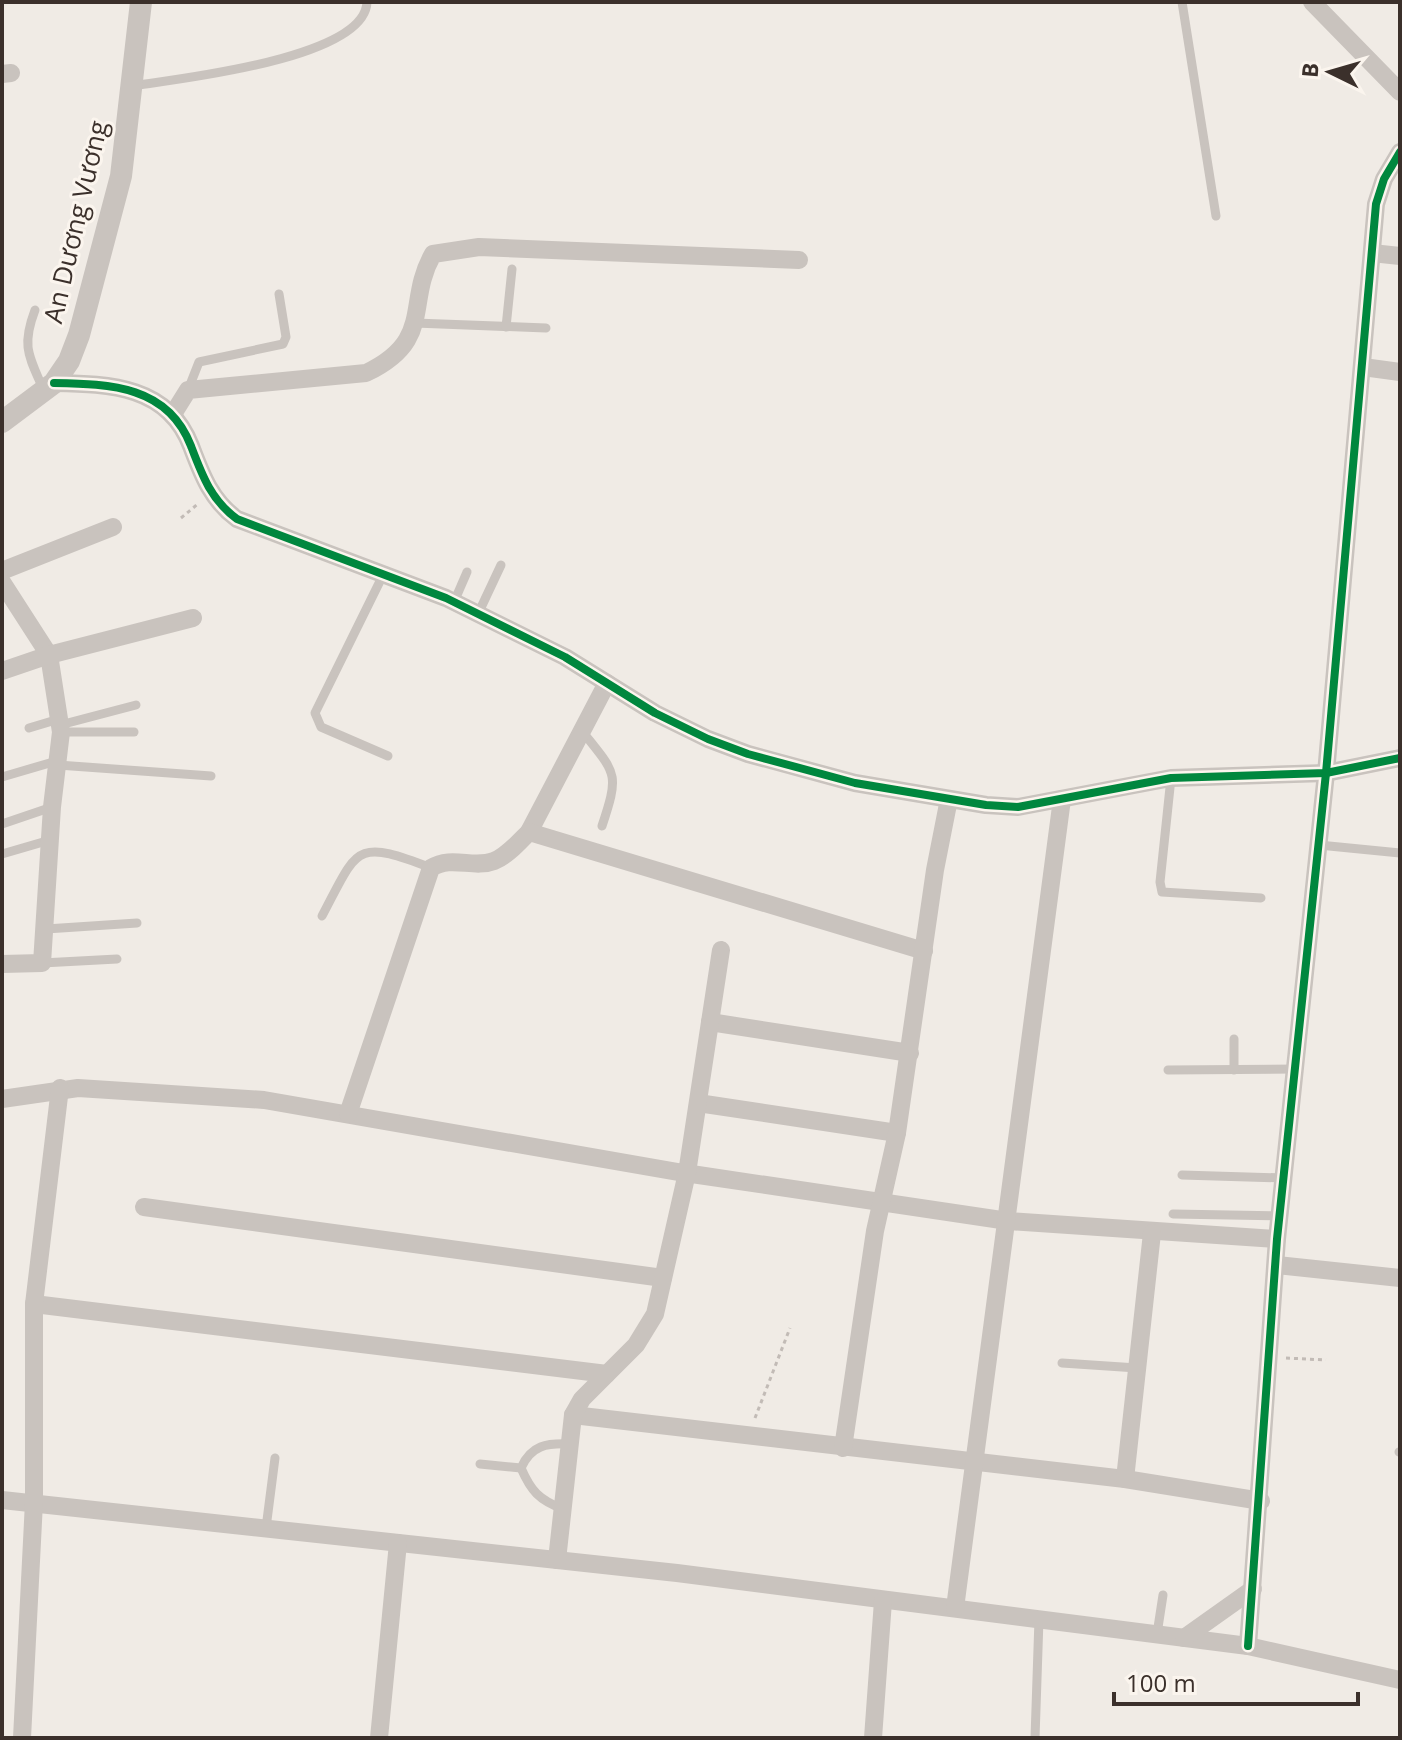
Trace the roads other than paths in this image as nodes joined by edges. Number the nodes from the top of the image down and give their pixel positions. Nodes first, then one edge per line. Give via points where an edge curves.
1 (141, 2) edge
2 (367, 2) edge
3 (1182, 2) edge
4 (1312, 2) edge
5 (132, 86) junction
6 (1400, 92) edge
7 (1400, 152) edge
8 (1216, 216) dead end
9 (1372, 253) junction
10 (1400, 256) edge
11 (799, 260) dead end
12 (512, 269) dead end
13 (279, 294) dead end
14 (35, 310) dead end
15 (415, 323) junction
16 (506, 327) junction
17 (546, 328) dead end
18 (1363, 367) junction
19 (1400, 372) edge
20 (49, 387) junction
21 (188, 390) junction
22 (173, 414) junction
23 (2, 422) edge
24 (113, 527) dead end
25 (501, 565) dead end
26 (2, 571) edge
27 (467, 572) dead end
28 (384, 573) junction
29 (2, 582) edge
30 (454, 602) junction
31 (478, 614) junction
32 (193, 618) dead end
33 (49, 655) junction
34 (2, 671) edge
35 (607, 683) junction
36 (136, 705) dead end
37 (60, 725) junction
38 (29, 728) dead end
39 (582, 731) junction
40 (134, 732) dead end
41 (388, 756) dead end
42 (1400, 758) edge
43 (59, 762) junction
44 (1326, 773) junction
45 (211, 776) dead end
46 (2, 777) edge
47 (1171, 778) junction
48 (949, 799) junction
49 (1062, 799) junction
50 (52, 807) junction
51 (2, 824) edge
52 (602, 826) dead end
53 (529, 832) junction
54 (50, 840) junction
55 (1319, 845) junction
56 (1400, 853) edge
57 (2, 854) edge
58 (431, 868) junction
59 (1261, 898) dead end
60 (322, 916) dead end
61 (137, 923) dead end
62 (46, 929) junction
63 (721, 950) dead end
64 (924, 951) junction
65 (117, 959) dead end
66 (42, 963) junction
67 (2, 964) edge
68 (710, 1022) junction
69 (1234, 1039) dead end
70 (910, 1053) junction
71 (1296, 1069) junction
72 (1168, 1070) dead end
73 (1234, 1070) junction
74 (60, 1088) junction
75 (2, 1099) edge
76 (698, 1103) junction
77 (348, 1114) junction
78 (897, 1133) junction
79 (687, 1173) junction
80 (1182, 1175) dead end
81 (1284, 1178) junction
82 (881, 1202) junction
83 (144, 1207) dead end
84 (1173, 1214) dead end
85 (1280, 1216) junction
86 (1008, 1221) junction
87 (1152, 1233) junction
88 (1277, 1239) junction
89 (1277, 1265) junction
90 (663, 1278) junction
91 (1400, 1278) edge
92 (34, 1304) junction
93 (1062, 1363) dead end
94 (1137, 1368) junction
95 (607, 1374) junction
96 (573, 1415) junction
97 (570, 1444) junction
98 (843, 1448) junction
99 (275, 1458) dead end
100 (973, 1463) junction
101 (480, 1464) dead end
102 (521, 1468) junction
103 (1125, 1479) junction
104 (2, 1500) edge
105 (1261, 1501) junction
106 (34, 1502) junction
107 (563, 1509) junction
108 (266, 1528) junction
109 (398, 1543) junction
110 (557, 1560) junction
111 (1253, 1589) junction
112 (1163, 1595) dead end
113 (883, 1601) junction
114 (955, 1608) junction
115 (1039, 1619) junction
116 (1157, 1634) junction
117 (1184, 1638) junction
118 (1248, 1646) junction
119 (1400, 1680) edge
120 (22, 1738) edge
121 (379, 1738) edge
122 (873, 1738) edge
123 (1035, 1738) edge

1 - 5 street, An Dương Vương
2 - 5 lane via 364,15 334,39 298,56
3 - 8 lane
4 - 6 street
5 - 20 street, An Dương Vương via 121,176 102,256 69,361
7 - 9 street via 1376,204
9 - 10 street
9 - 18 street
11 - 15 street via 452,250 433,254 426,266
12 - 16 lane
13 - 21 lane via 283,344 199,362
14 - 20 lane via 26,348
15 - 16 lane
15 - 21 street via 392,361 366,373
16 - 17 lane
18 - 19 street
18 - 44 street
20 - 22 street via 120,387
20 - 23 street, An Dương Vương
21 - 22 street
22 - 28 street via 211,492 237,519
24 - 26 street
25 - 31 lane
27 - 30 lane
28 - 30 street
28 - 41 lane via 315,713 321,727
29 - 33 street
30 - 31 street
31 - 35 street
32 - 33 street
33 - 34 street
33 - 37 street
35 - 39 street
35 - 48 street via 655,713 748,754 855,783
36 - 37 lane
37 - 38 lane
37 - 40 lane
37 - 43 street
39 - 52 lane via 614,777
39 - 53 street
42 - 44 street
43 - 45 lane
43 - 46 lane
43 - 50 street
44 - 47 street
44 - 55 street
47 - 49 street
47 - 59 lane via 1162,892
48 - 49 street via 1018,807
48 - 64 street
49 - 86 street
50 - 51 lane
50 - 54 street
53 - 58 street via 498,860 453,860
53 - 64 street
54 - 57 lane
54 - 62 street
55 - 56 lane
55 - 71 street
58 - 60 lane via 395,854 368,850 354,856
58 - 77 street
61 - 62 lane
62 - 66 street
63 - 68 street
64 - 70 street
65 - 66 lane
66 - 67 street
68 - 70 street
68 - 76 street
69 - 73 lane
70 - 78 street
71 - 73 lane
71 - 81 street
72 - 73 lane
74 - 75 street
74 - 77 street via 264,1100
74 - 92 street
76 - 78 street
76 - 79 street
77 - 79 street
78 - 82 street
79 - 82 street
79 - 90 street
80 - 81 lane
81 - 85 street
82 - 86 street
82 - 98 street
83 - 90 street
84 - 85 lane
85 - 88 street
86 - 87 street
86 - 100 street
87 - 88 street
87 - 94 street
88 - 89 street
89 - 91 street
89 - 105 street
90 - 95 street via 655,1314 636,1345
92 - 95 street
92 - 106 street
93 - 94 lane
94 - 103 street
95 - 96 street
96 - 97 street
96 - 98 street
97 - 102 lane via 539,1446
97 - 107 street
98 - 100 street
99 - 108 lane
100 - 103 street
100 - 114 street
101 - 102 lane
102 - 107 lane via 531,1491
103 - 105 street
104 - 106 street
105 - 111 street
106 - 108 street
106 - 120 street
107 - 110 street
108 - 109 street
109 - 110 street
109 - 121 street
110 - 113 street
111 - 117 street
111 - 118 street
112 - 116 lane
113 - 114 street
113 - 122 street
114 - 115 street
115 - 116 street
115 - 123 lane
116 - 117 street
117 - 118 street
118 - 119 street

